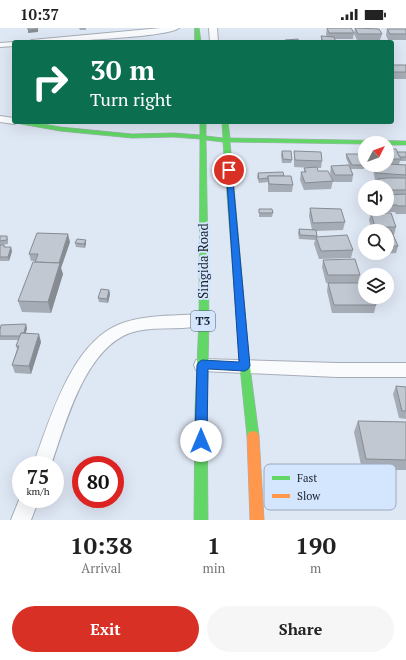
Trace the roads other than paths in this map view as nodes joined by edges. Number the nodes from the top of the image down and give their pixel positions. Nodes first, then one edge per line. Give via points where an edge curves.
1 (175, 28) edge
2 (197, 28) edge
3 (213, 28) edge
4 (57, 40) edge
5 (198, 40) edge
6 (214, 40) edge
7 (12, 44) edge
8 (0, 45) edge
9 (0, 119) edge
10 (12, 121) edge
11 (32, 124) edge
12 (203, 124) edge
13 (225, 124) edge
14 (204, 139) junction
15 (226, 140) junction
16 (406, 144) edge
17 (204, 320) junction
18 (202, 365) junction
19 (245, 366) junction
20 (406, 370) edge
21 (46, 456) edge
22 (26, 508) edge
23 (21, 520) edge
24 (201, 520) edge
25 (257, 520) edge

1 - 4 street
2 - 5 main road
3 - 6 street
7 - 8 street
9 - 10 street
11 - 14 main road via 132,136 174,135
12 - 14 main road, Singida Road / T3
13 - 15 main road
14 - 15 main road
14 - 17 main road, Singida Road / T3
15 - 16 main road
15 - 19 main road
17 - 18 main road, Singida Road / T3
17 - 21 street via 140,325 117,332 99,345 81,371
18 - 19 street
18 - 24 main road, Singida Road / T3
19 - 20 street
19 - 25 main road via 253,435
22 - 23 street

